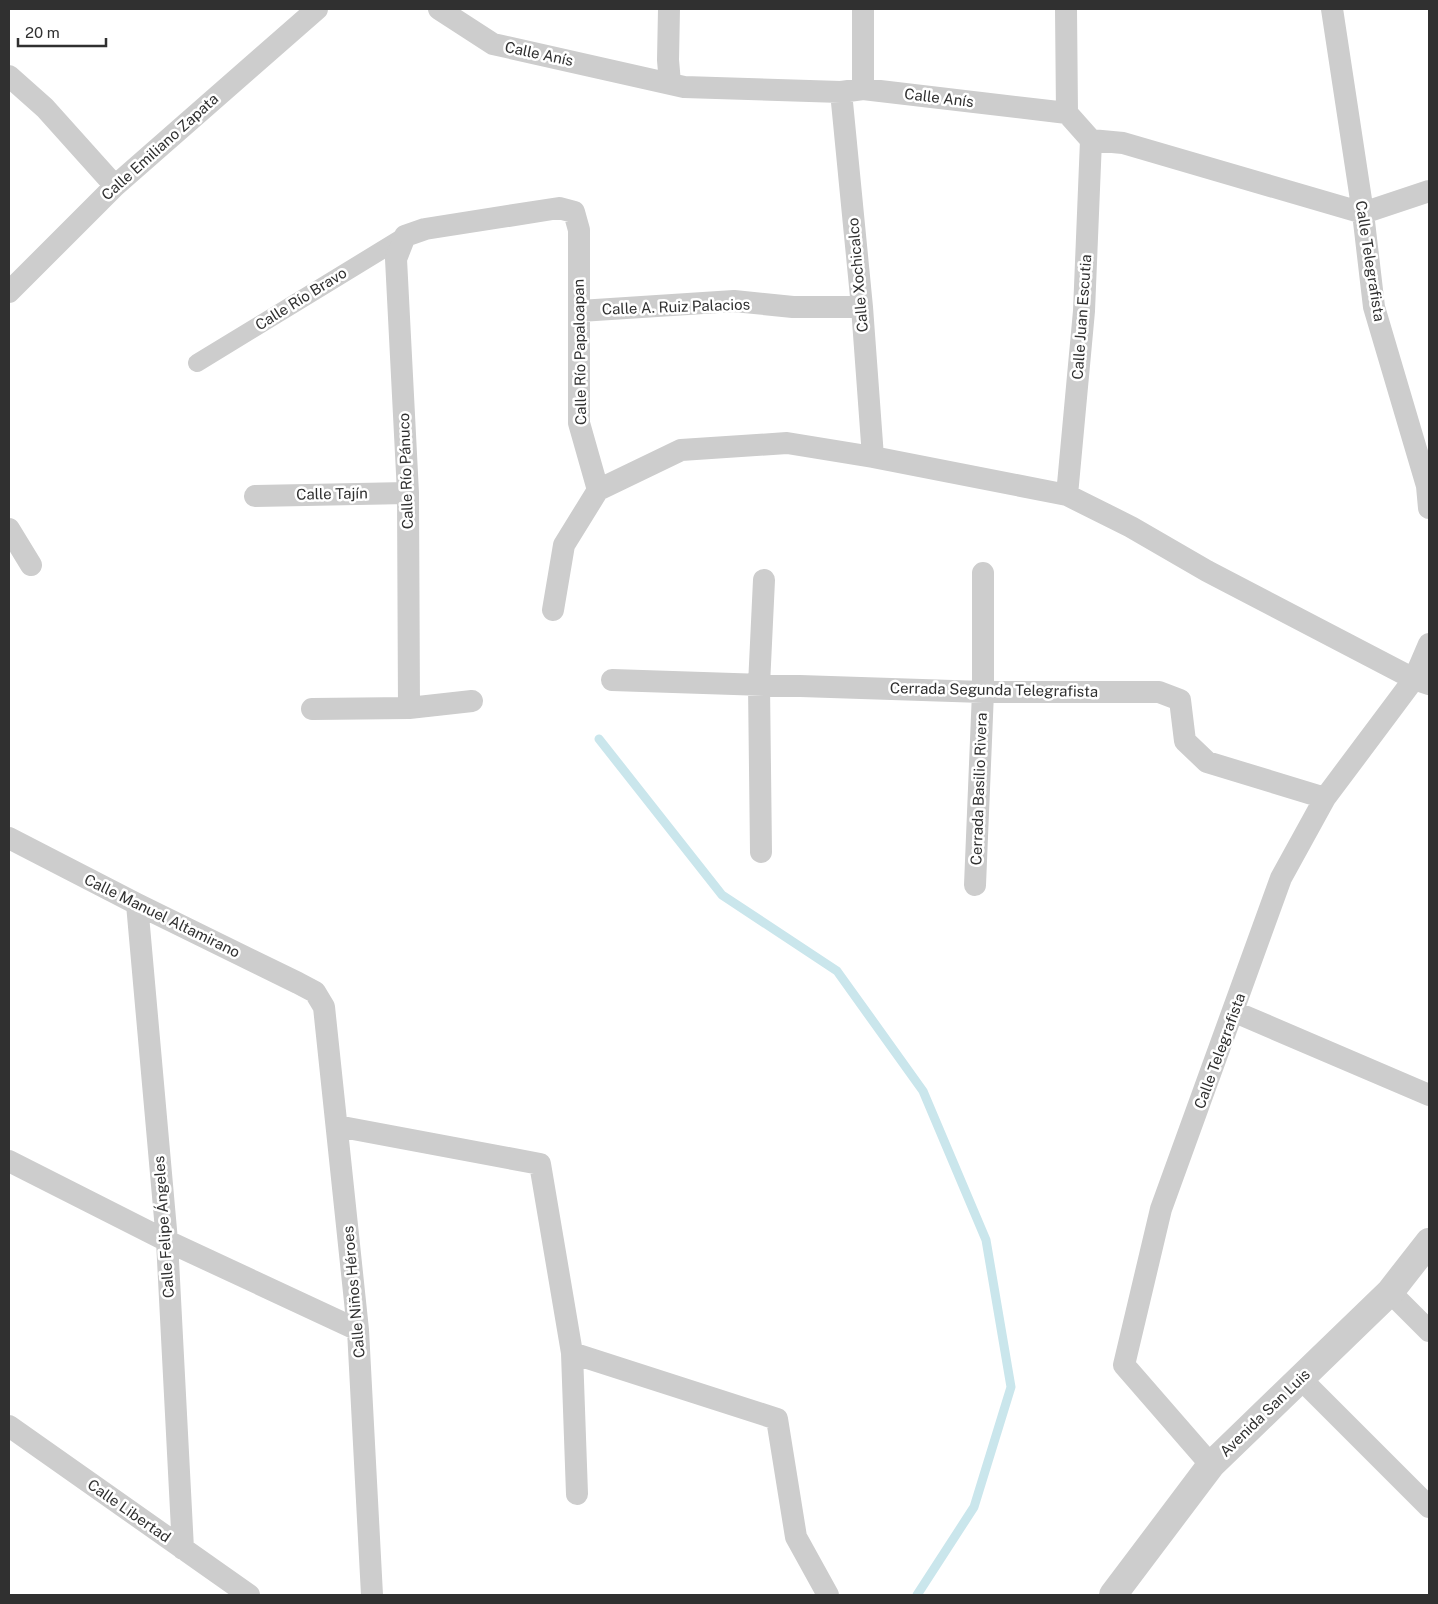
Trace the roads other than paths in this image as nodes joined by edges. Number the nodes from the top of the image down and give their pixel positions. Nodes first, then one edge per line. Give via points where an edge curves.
1 (317, 9) edge
2 (439, 9) edge
3 (669, 9) edge
4 (863, 9) edge
5 (1066, 9) edge
6 (1332, 9) edge
7 (9, 76) edge
8 (670, 83) junction
9 (863, 89) junction
10 (841, 92) junction
11 (1067, 113) junction
12 (1091, 140) junction
13 (116, 186) junction
14 (1429, 192) edge
15 (1363, 213) junction
16 (405, 236) junction
17 (9, 292) edge
18 (862, 307) junction
19 (580, 311) junction
20 (197, 363) dead end
21 (873, 457) junction
22 (598, 490) junction
23 (408, 493) junction
24 (1067, 495) junction
25 (255, 496) dead end
26 (1429, 508) edge
27 (9, 529) edge
28 (31, 566) dead end
29 (982, 573) dead end
30 (764, 580) dead end
31 (553, 610) dead end
32 (1429, 644) edge
33 (612, 680) dead end
34 (1418, 683) edge
35 (759, 685) junction
36 (983, 692) junction
37 (472, 701) dead end
38 (409, 708) junction
39 (312, 709) dead end
40 (1326, 798) junction
41 (9, 838) edge
42 (761, 852) dead end
43 (975, 885) dead end
44 (137, 904) junction
45 (315, 992) joint
46 (1234, 1012) junction
47 (1429, 1095) edge
48 (337, 1126) junction
49 (9, 1161) edge
50 (167, 1241) junction
51 (1429, 1242) edge
52 (1390, 1292) junction
53 (358, 1330) junction
54 (1429, 1331) edge
55 (572, 1353) junction
56 (1301, 1379) junction
57 (9, 1426) edge
58 (1211, 1465) junction
59 (577, 1494) dead end
60 (1429, 1507) edge
61 (183, 1549) junction
62 (249, 1595) edge
63 (372, 1595) edge
64 (828, 1595) edge
65 (1113, 1595) edge

1 - 13 street, Calle Emiliano Zapata
2 - 8 street, Calle Anís via 493,44
3 - 8 street
4 - 9 street
5 - 11 street
6 - 15 street, Calle Telegrafista
7 - 13 street via 45,108
8 - 10 street, Calle Anís via 684,87
9 - 10 street, Calle Anís
9 - 11 street, Calle Anís
10 - 18 street, Calle Xochicalco
11 - 12 street
12 - 15 street via 1124,143
12 - 24 street, Calle Juan Escutia via 1084,312
13 - 17 street, Calle Emiliano Zapata
14 - 15 street
15 - 26 street, Calle Telegrafista via 1374,307 1427,486
16 - 19 street, Calle Río Papaloapan via 425,229 559,208 574,212 580,230
16 - 20 street, Calle Río Bravo
16 - 23 street, Calle Río Pánuco via 396,259
18 - 19 street, Calle A. Ruiz Palacios via 793,307 734,301
18 - 21 street, Calle Xochicalco
19 - 22 street, Calle Río Papaloapan via 579,423
21 - 22 street via 787,443 682,450
21 - 24 street
22 - 31 street via 564,546
23 - 25 street, Calle Tajín
23 - 38 street, Calle Río Pánuco
24 - 34 street
27 - 28 street
29 - 36 street, Cerrada Basilio Rivera
30 - 35 street
32 - 34 street, Calle Telegrafista
33 - 35 street, Cerrada Segunda Telegrafista
34 - 40 street, Calle Telegrafista
35 - 36 street, Cerrada Segunda Telegrafista
35 - 42 street
36 - 40 street, Cerrada Segunda Telegrafista via 1159,692 1180,700 1185,741 1207,762
36 - 43 street, Cerrada Basilio Rivera
37 - 38 street
38 - 39 street
40 - 46 street, Calle Telegrafista via 1281,878
41 - 44 street, Calle Manuel Altamirano
44 - 45 street, Calle Manuel Altamirano
44 - 50 street, Calle Felipe Ángeles
45 - 48 street, Calle Niños Héroes via 324,1007
46 - 47 street
46 - 58 street, Calle Telegrafista via 1161,1209 1124,1365
48 - 53 street, Calle Niños Héroes
48 - 55 street via 540,1164
49 - 50 street
50 - 53 street
50 - 61 street, Calle Felipe Ángeles
51 - 52 street, Avenida San Luis
52 - 54 street
52 - 56 street, Avenida San Luis
53 - 63 street, Calle Niños Héroes
55 - 59 street
55 - 64 street via 777,1419 796,1537
56 - 58 street, Avenida San Luis
56 - 60 street
57 - 61 street, Calle Libertad
58 - 65 street, Avenida San Luis
61 - 62 street, Calle Libertad

